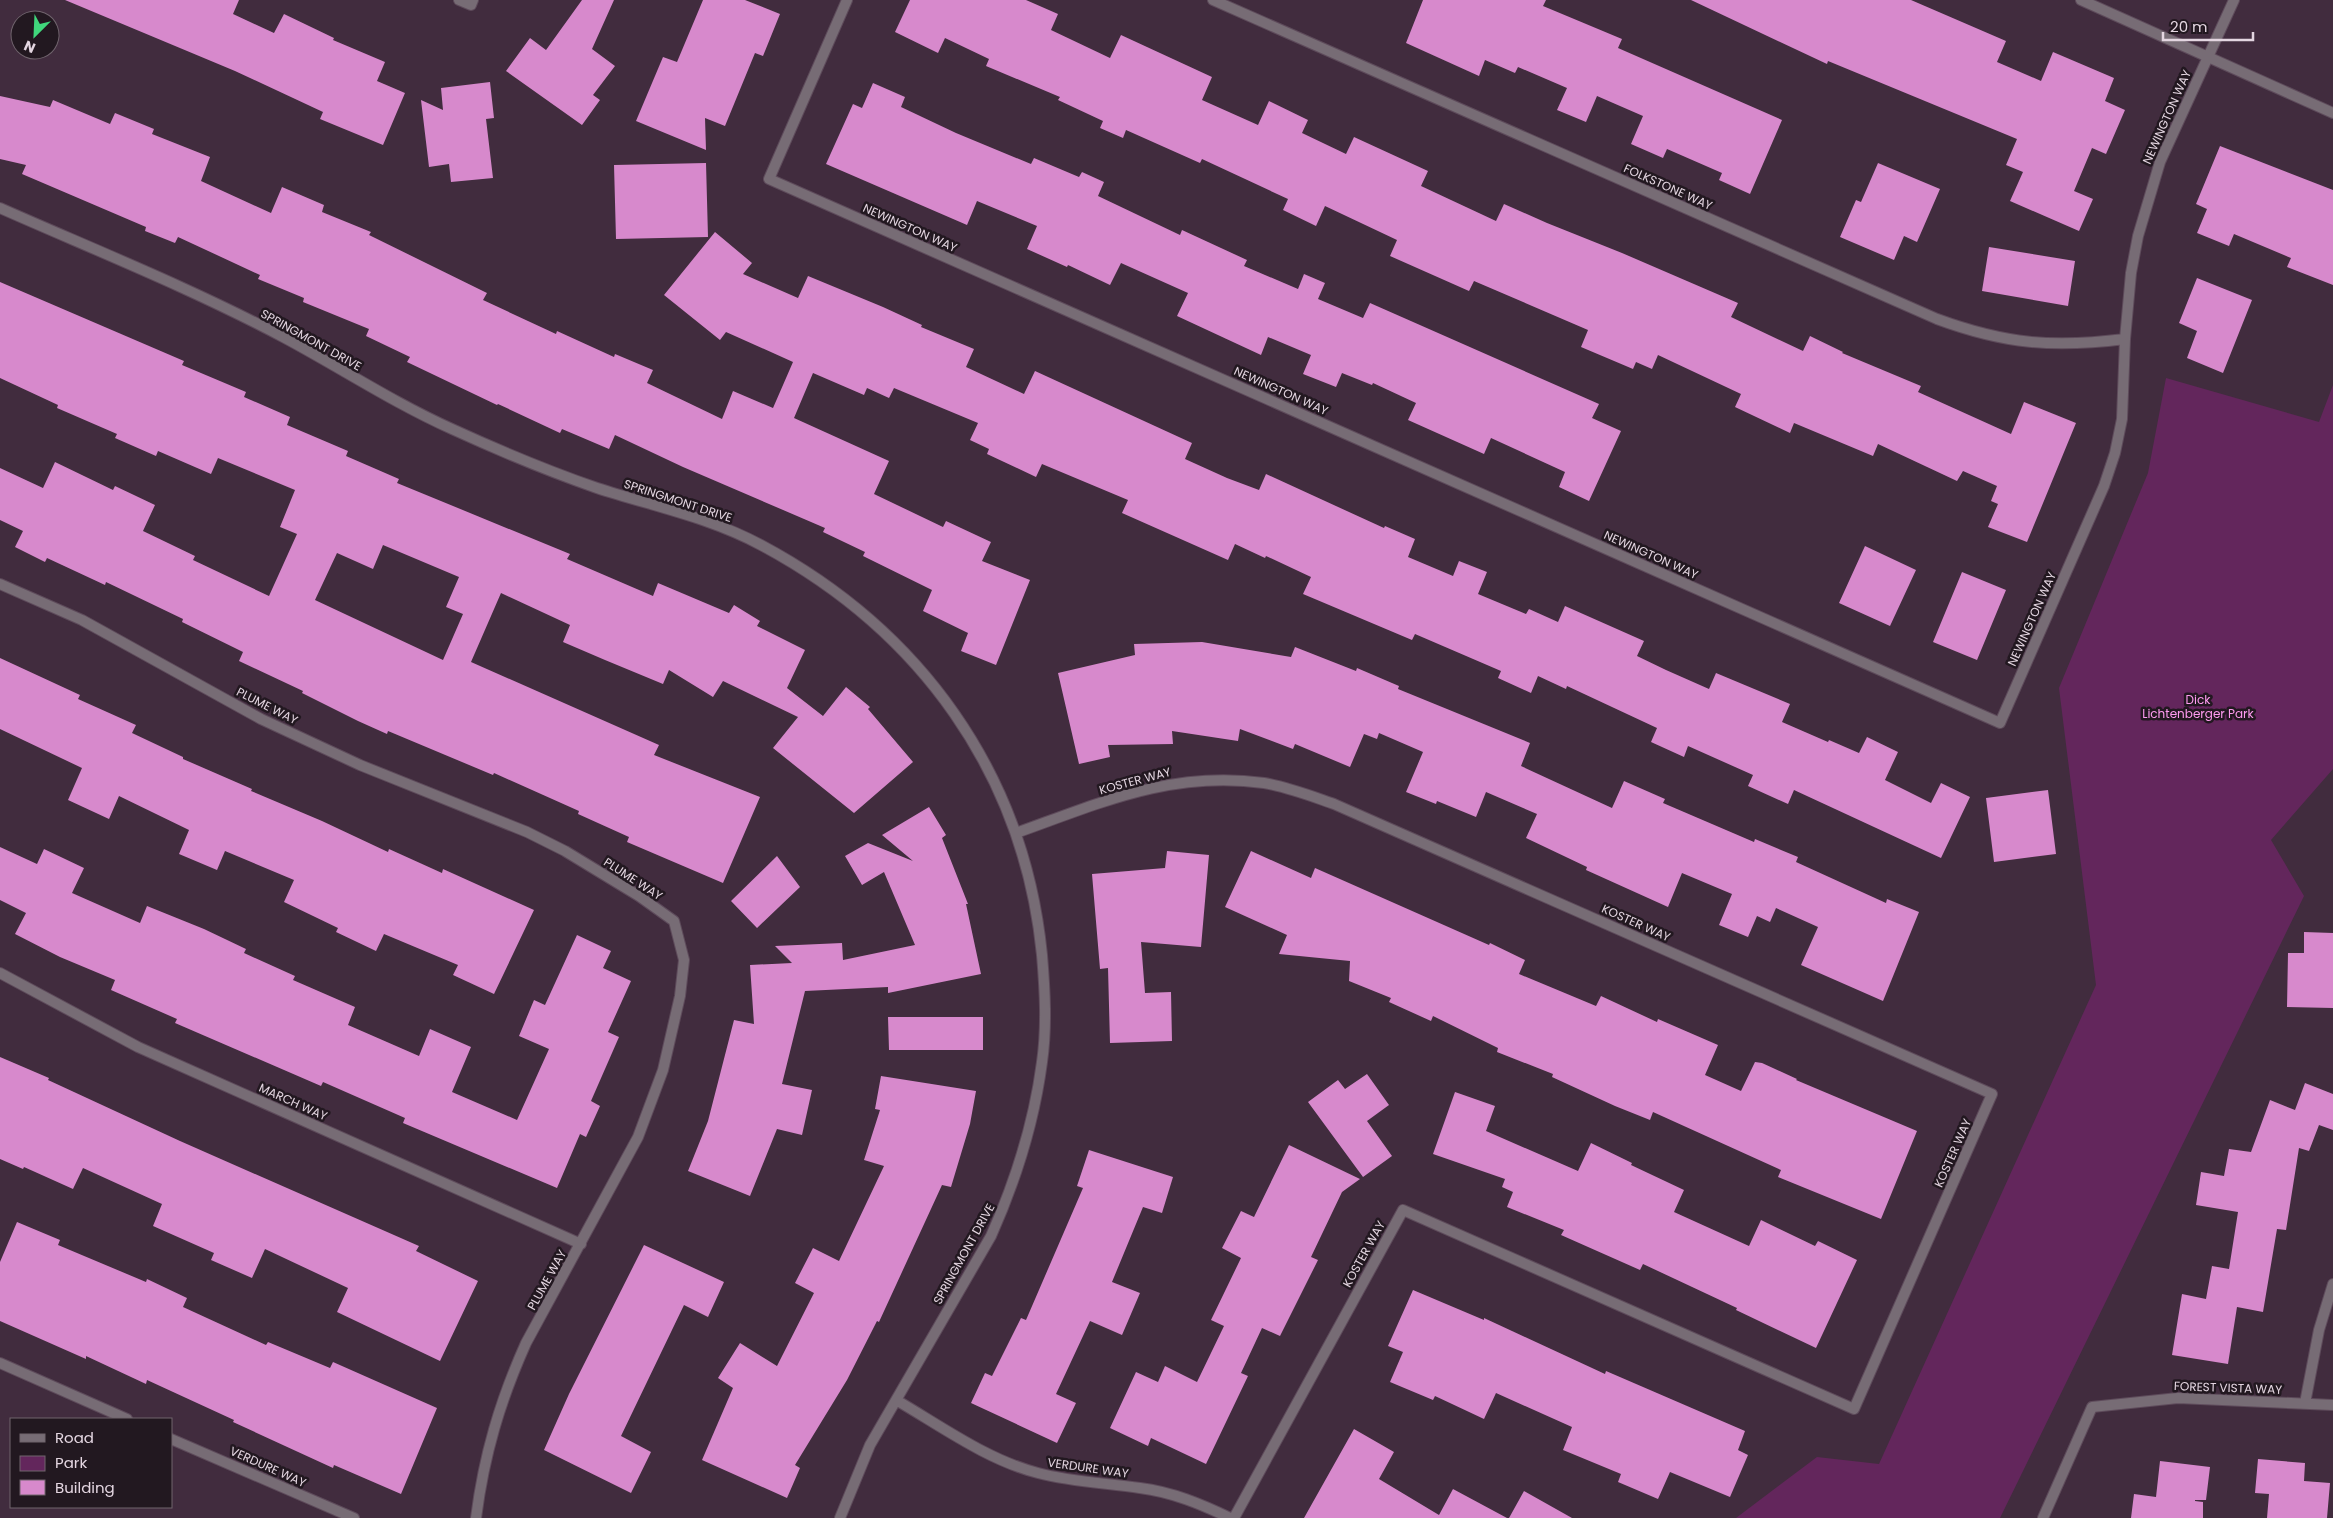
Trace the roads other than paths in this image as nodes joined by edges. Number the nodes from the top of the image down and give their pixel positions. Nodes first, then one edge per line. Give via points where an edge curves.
1 (459, 0) edge
2 (473, 0) edge
3 (847, 0) edge
4 (1214, 0) edge
5 (2081, 0) edge
6 (2234, 0) edge
7 (2208, 56) junction
8 (2333, 113) edge
9 (0, 208) edge
10 (2125, 339) junction
11 (0, 584) edge
12 (1016, 833) junction
13 (0, 973) edge
14 (581, 1244) junction
15 (2333, 1284) edge
16 (0, 1363) edge
17 (896, 1400) junction
18 (2305, 1403) junction
19 (2333, 1405) edge
20 (125, 1418) edge
21 (172, 1439) edge
22 (354, 1518) edge
23 (476, 1518) edge
24 (840, 1518) edge
25 (1232, 1518) edge
26 (2043, 1518) edge

1 - 2 street via 471,5
3 - 10 street, NEWINGTON WAY via 769,179 2000,722 2104,486 2122,418
4 - 10 street, FOLKSTONE WAY via 1937,319 1967,330 2029,343 2060,345
5 - 7 street
6 - 7 street, NEWINGTON WAY
7 - 8 street
7 - 10 street, NEWINGTON WAY via 2160,162 2138,236
9 - 12 street, SPRINGMONT DRIVE via 286,338 437,423 516,458 597,488 727,529 821,580 878,625 949,705 987,767
11 - 14 street, PLUME WAY via 82,620 261,718 360,766 526,832 582,861 674,921 684,960 680,996 663,1070 638,1137
12 - 17 street, SPRINGMONT DRIVE via 1038,920 1045,992 1042,1063 1029,1134 991,1236
12 - 25 street, KOSTER WAY via 1161,785 1231,780 1266,783 1300,792 1334,804 1992,1094 1854,1409 1403,1210
13 - 14 street, MARCH WAY via 138,1047
14 - 23 street, PLUME WAY via 526,1343 512,1375 482,1472
15 - 18 street via 2319,1330
16 - 20 street
17 - 24 street, SPRINGMONT DRIVE via 870,1445
17 - 25 street, VERDURE WAY via 971,1444 1036,1473 1175,1495
18 - 19 street, FOREST VISTA WAY
18 - 26 street, FOREST VISTA WAY via 2178,1398 2092,1407
21 - 22 street, VERDURE WAY

